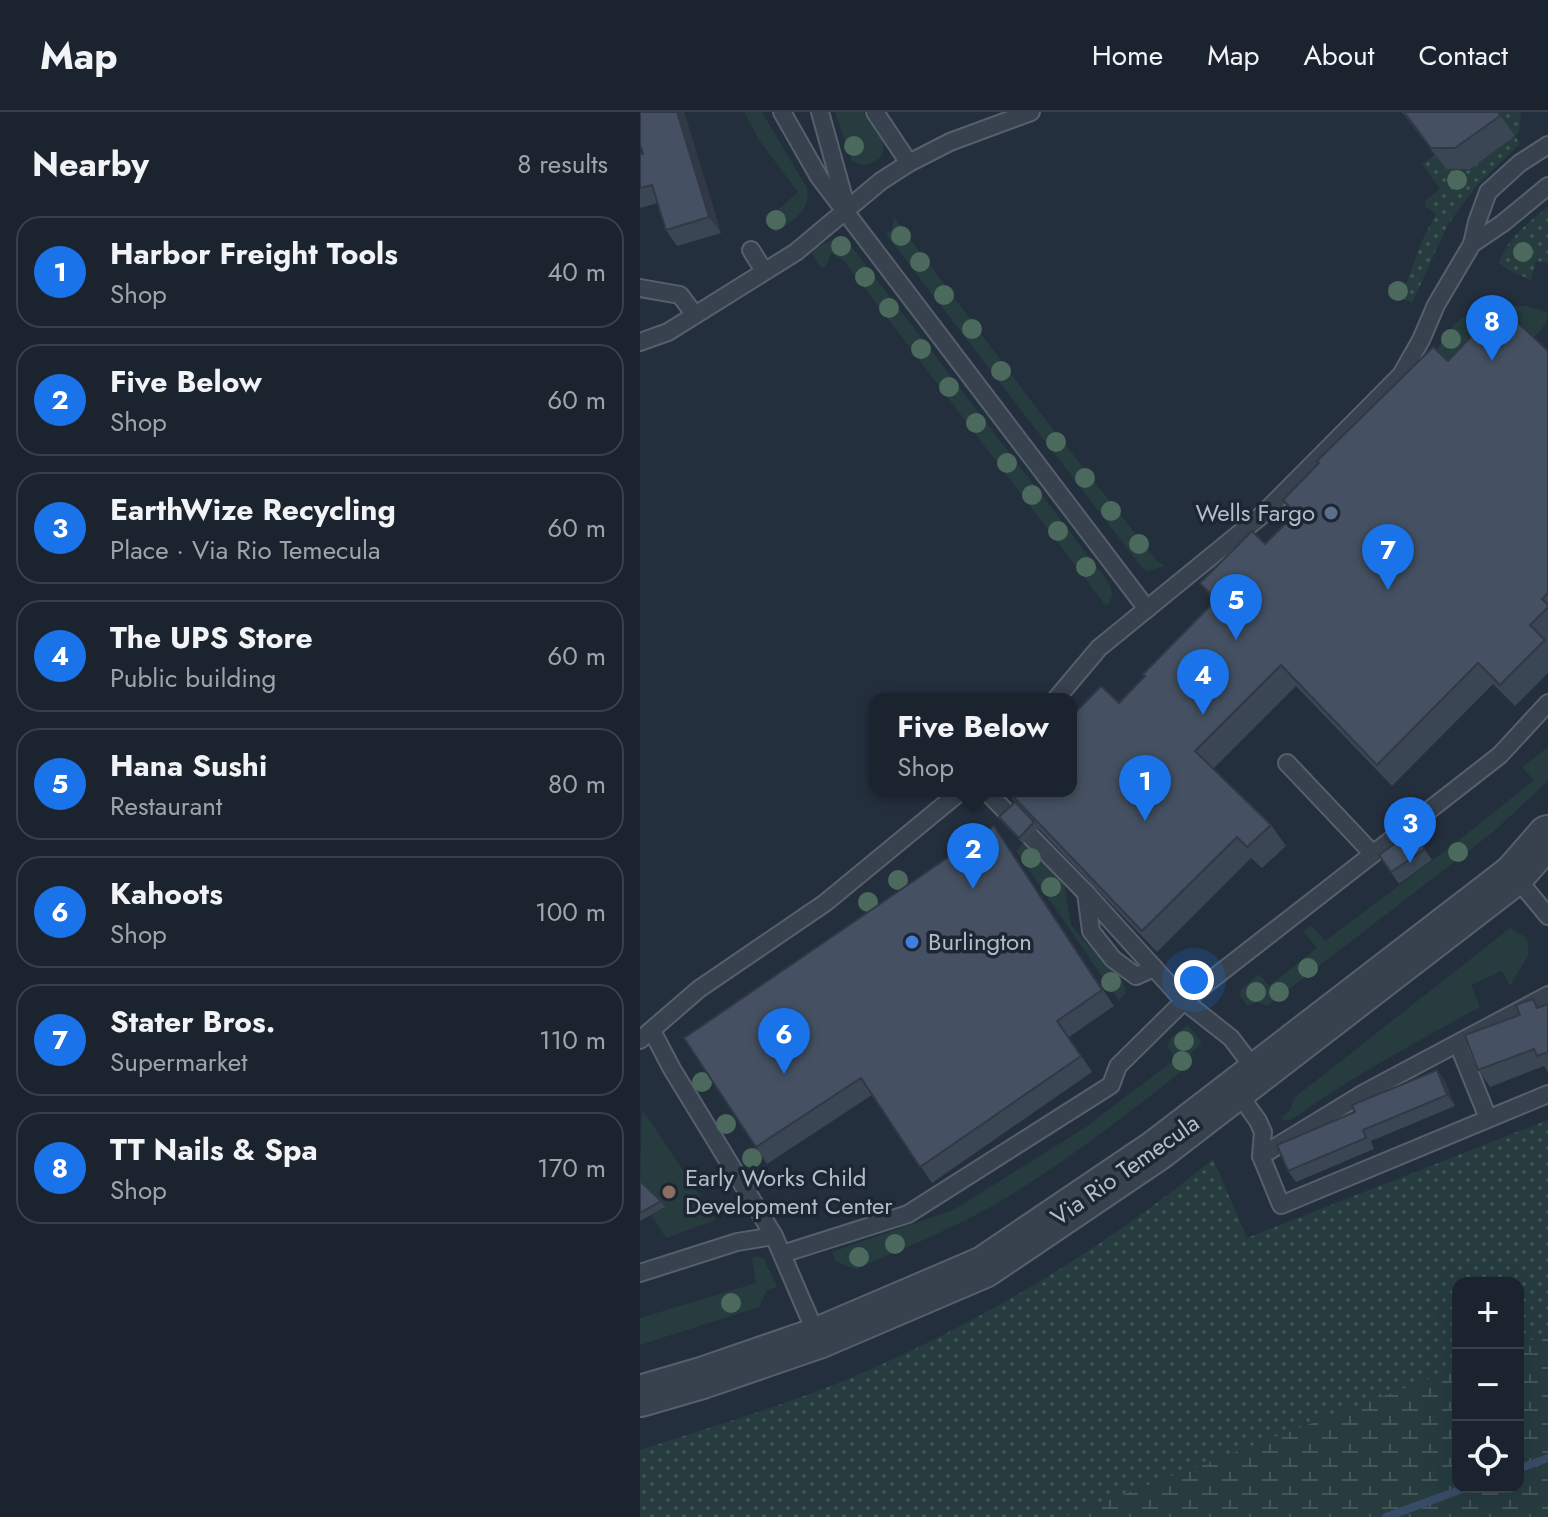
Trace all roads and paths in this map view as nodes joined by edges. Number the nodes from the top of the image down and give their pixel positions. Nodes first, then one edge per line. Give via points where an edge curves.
1 (782, 112) edge
2 (820, 112) edge
3 (875, 112) edge
4 (1031, 112) edge
5 (1548, 145) edge
6 (909, 163) junction
7 (1548, 186) edge
8 (847, 211) junction
9 (1472, 244) junction
10 (751, 250) dead end
11 (764, 271) junction
12 (640, 288) edge
13 (695, 315) junction
14 (640, 342) edge
15 (1147, 609) junction
16 (1061, 693) edge
17 (1548, 703) edge
18 (1287, 763) dead end
19 (954, 797) edge
20 (992, 797) edge
21 (1548, 836) edge
22 (1373, 854) junction
23 (1514, 875) junction
24 (1086, 893) junction
25 (1548, 916) edge
26 (1154, 968) junction
27 (1548, 995) edge
28 (1184, 1001) junction
29 (646, 1036) edge
30 (1458, 1044) junction
31 (1247, 1082) junction
32 (1548, 1094) edge
33 (1488, 1118) junction
34 (1261, 1156) junction
35 (774, 1236) junction
36 (782, 1254) junction
37 (640, 1273) edge
38 (818, 1338) junction
39 (640, 1396) edge

1 - 8 lane via 819,177
2 - 8 lane
3 - 6 lane
4 - 6 lane
5 - 9 lane via 1488,192
6 - 8 lane
7 - 9 lane
8 - 11 lane
8 - 15 lane
9 - 15 lane via 1401,375 1262,515
10 - 11 lane
11 - 13 lane
12 - 13 lane via 680,295
13 - 14 lane
15 - 16 lane via 1099,648
17 - 22 lane via 1500,755
18 - 22 lane
19 - 29 lane via 825,903 699,989
20 - 24 lane
21 - 23 street, Via Rio Temecula
22 - 28 lane
23 - 25 lane
23 - 31 street, Via Rio Temecula
24 - 26 lane
24 - 26 lane via 1091,931 1113,959 1136,976
26 - 28 lane
27 - 30 lane
28 - 31 lane via 1231,1038
28 - 36 lane via 1118,1066 1111,1085 908,1214
29 - 35 lane via 672,1069
30 - 33 lane
30 - 34 lane
31 - 34 lane via 1263,1132
31 - 38 street, Via Rio Temecula via 984,1267
32 - 33 lane
33 - 34 lane via 1281,1205
35 - 36 lane
35 - 37 lane via 737,1242
36 - 38 lane
38 - 39 street, Via Rio Temecula

